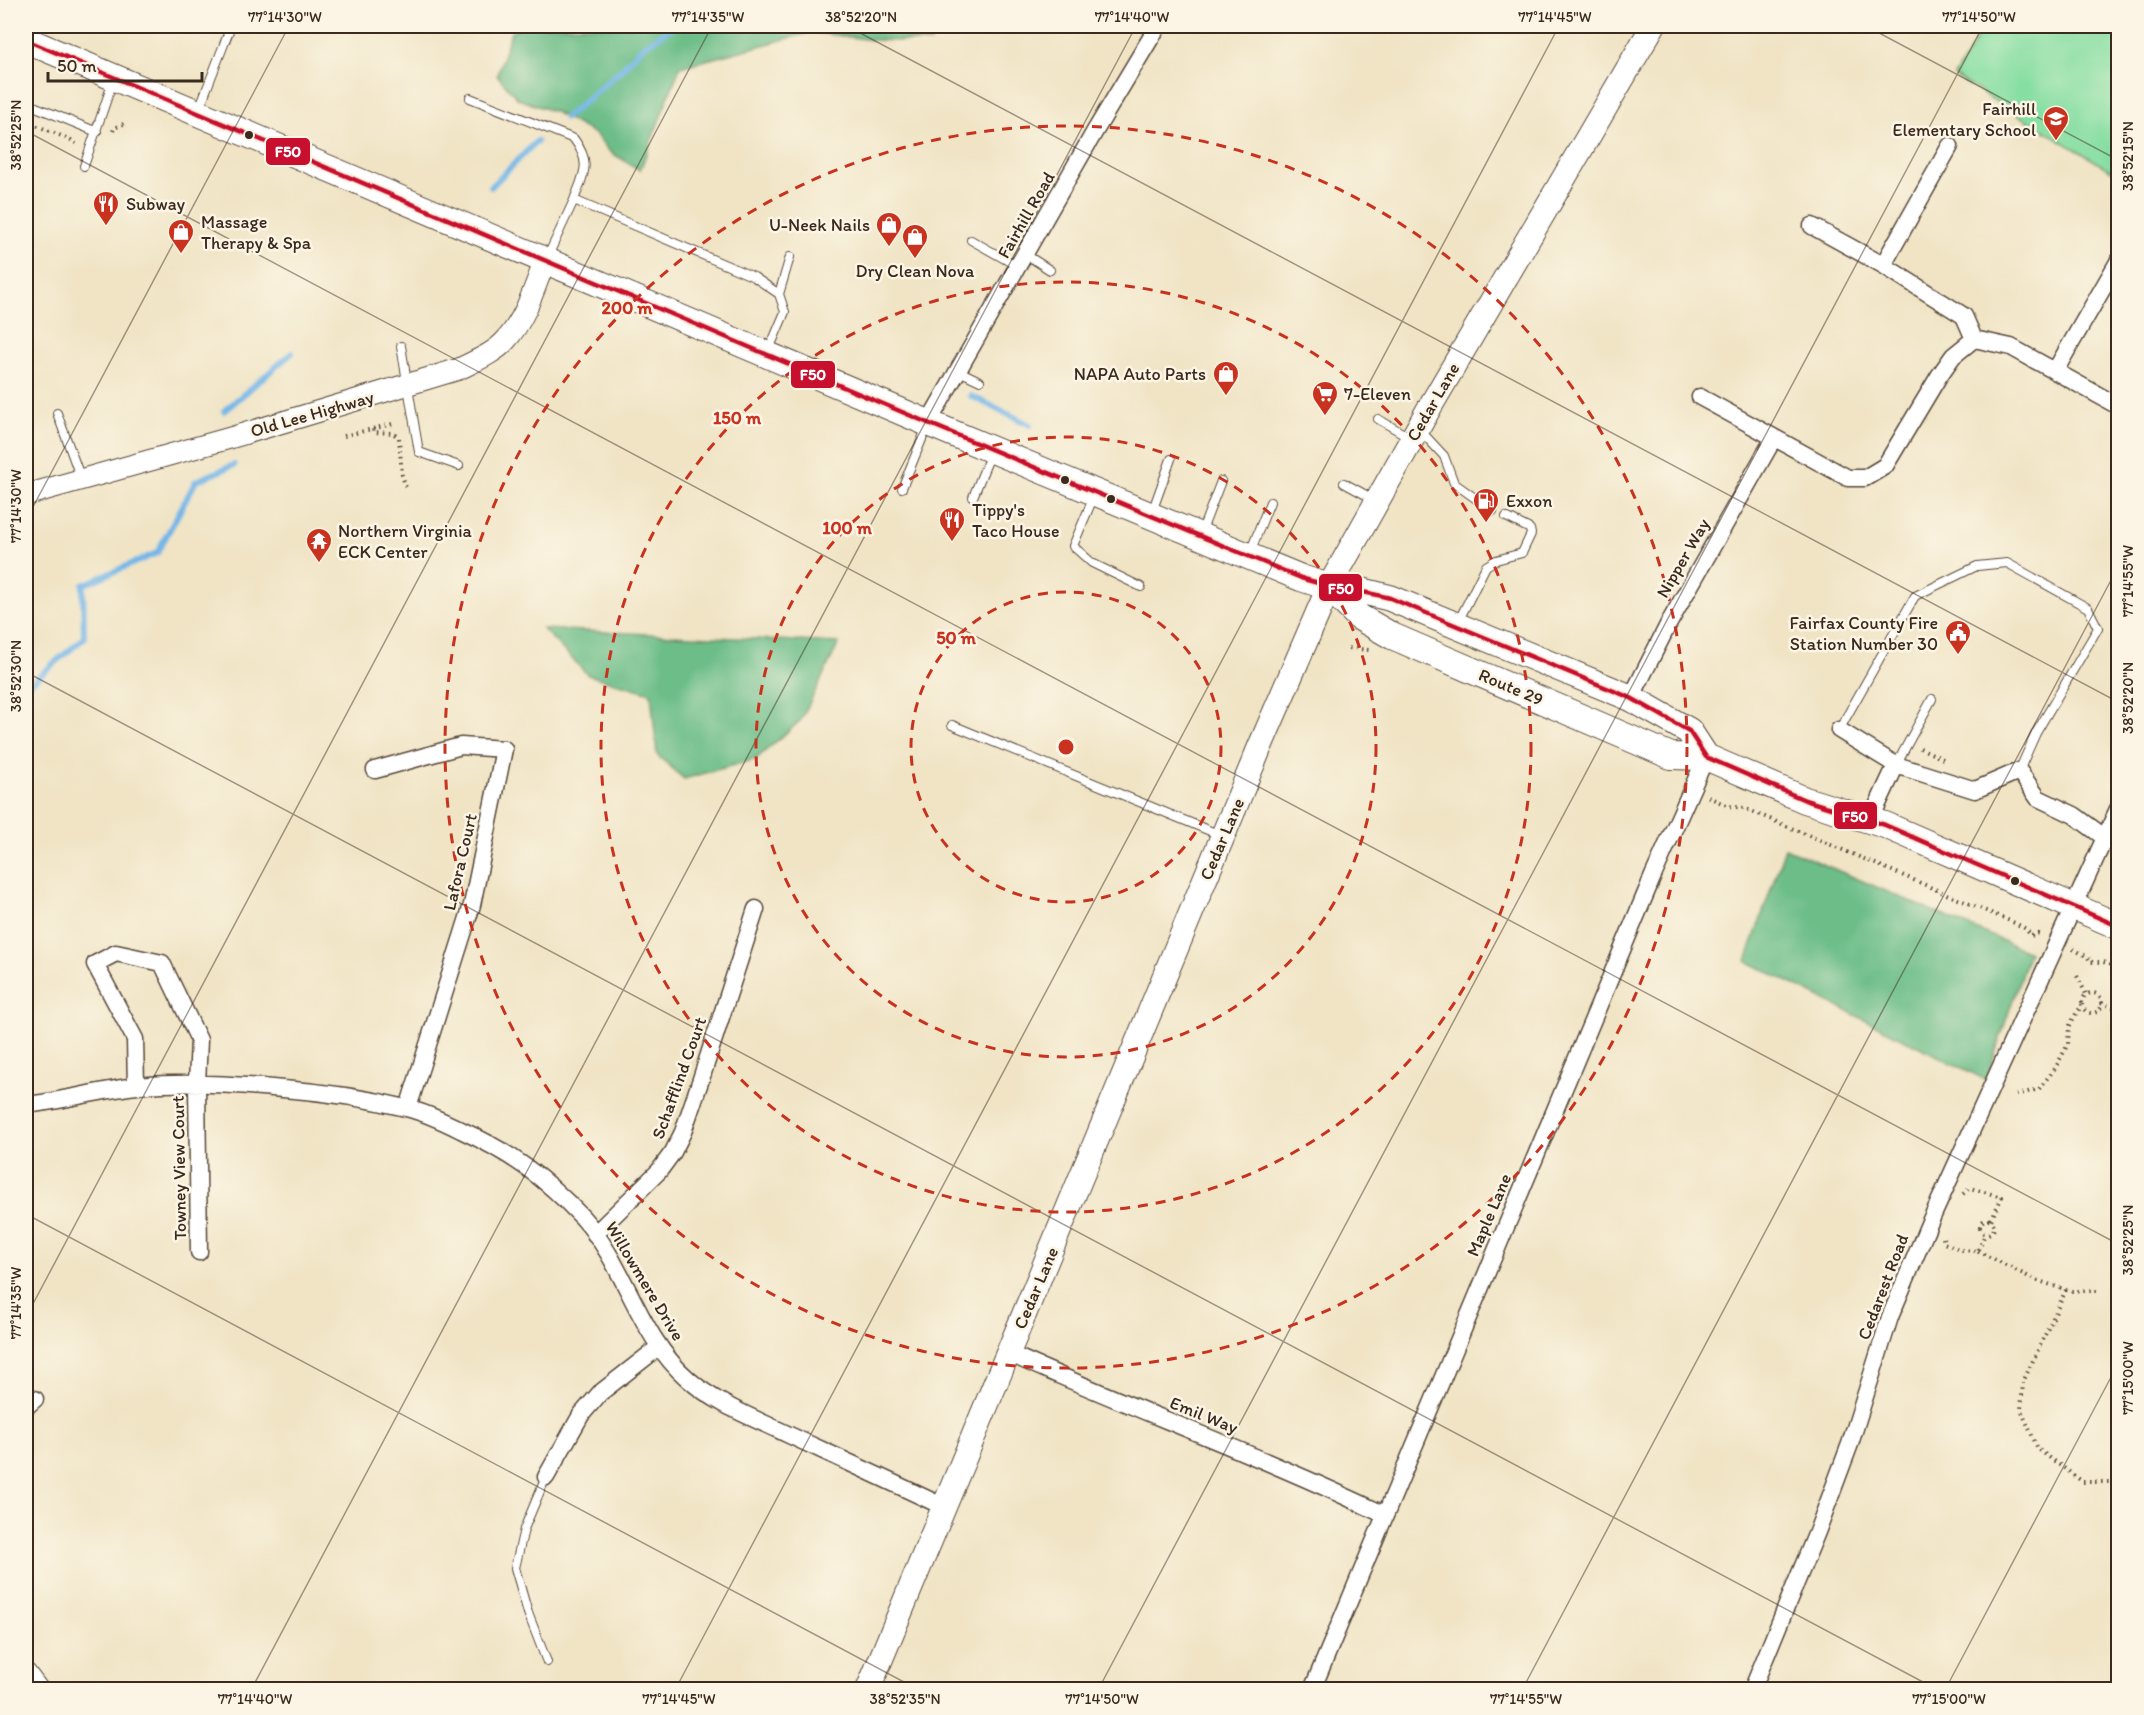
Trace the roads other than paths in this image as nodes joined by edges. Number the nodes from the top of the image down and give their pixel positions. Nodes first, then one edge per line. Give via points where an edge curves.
1 (231, 26) edge
2 (1158, 26) edge
3 (1653, 26) edge
4 (26, 40) edge
5 (114, 78) junction
6 (470, 98) dead end
7 (26, 103) edge
8 (197, 114) junction
9 (97, 132) junction
10 (1950, 146) dead end
11 (84, 166) dead end
12 (574, 200) junction
13 (1812, 226) dead end
14 (971, 240) dead end
15 (790, 257) dead end
16 (545, 261) junction
17 (1022, 261) junction
18 (2118, 262) edge
19 (1884, 265) junction
20 (1050, 270) dead end
21 (779, 294) junction
22 (1974, 339) junction
23 (401, 345) dead end
24 (766, 355) junction
25 (958, 371) junction
26 (2055, 371) junction
27 (980, 381) dead end
28 (408, 386) junction
29 (1700, 397) dead end
30 (2118, 406) edge
31 (57, 413) dead end
32 (1378, 419) dead end
33 (928, 423) junction
34 (1415, 433) junction
35 (1774, 438) junction
36 (992, 449) junction
37 (1171, 459) dead end
38 (459, 466) dead end
39 (81, 479) junction
40 (1221, 481) dead end
41 (1344, 483) dead end
42 (902, 488) dead end
43 (1096, 492) junction
44 (26, 495) edge
45 (973, 497) dead end
46 (1377, 501) junction
47 (1270, 502) dead end
48 (1493, 511) dead end
49 (1150, 514) junction
50 (1506, 517) dead end
51 (1200, 535) junction
52 (1248, 555) junction
53 (1141, 587) dead end
54 (1329, 587) junction
55 (1456, 625) junction
56 (1631, 698) junction
57 (1932, 699) dead end
58 (952, 725) dead end
59 (1839, 730) joint
60 (1706, 757) junction
61 (1896, 765) junction
62 (375, 770) dead end
63 (2019, 771) junction
64 (2118, 808) edge
65 (1870, 821) junction
66 (1223, 836) junction
67 (2104, 837) junction
68 (2075, 908) junction
69 (756, 909) dead end
70 (2118, 926) edge
71 (197, 1083) junction
72 (136, 1086) junction
73 (26, 1105) edge
74 (408, 1108) junction
75 (595, 1234) junction
76 (199, 1252) dead end
77 (659, 1347) junction
78 (1008, 1353) junction
79 (546, 1477) joint
80 (944, 1507) junction
81 (1385, 1515) junction
82 (547, 1662) dead end
83 (26, 1674) edge
84 (38, 1689) edge
85 (868, 1689) edge
86 (1312, 1689) edge
87 (1752, 1689) edge

1 - 8 lane
2 - 17 street, Fairhill Road
3 - 34 main road, Cedar Lane
4 - 5 main road, Route 29
5 - 8 main road, Route 29
5 - 9 lane
6 - 12 lane via 574,139 584,152 586,169
7 - 9 lane
8 - 16 main road, Route 29
9 - 11 lane
10 - 19 street
12 - 16 lane
12 - 21 lane via 754,277
13 - 19 street
14 - 17 lane
15 - 21 lane
16 - 24 main road, Route 29
16 - 28 street, Old Lee Highway via 525,311 506,341 459,369
17 - 20 lane
17 - 25 street, Fairhill Road
18 - 26 street
19 - 22 street via 1964,316
21 - 24 lane via 785,312
22 - 26 street via 2011,347
22 - 35 street via 1953,356 1885,466 1865,478 1848,478
23 - 28 lane
24 - 33 main road, Route 29
25 - 27 lane
25 - 33 street, Fairhill Road
26 - 30 street
28 - 38 lane via 419,452
28 - 39 street, Old Lee Highway
29 - 35 street
31 - 39 lane
32 - 34 lane
33 - 36 main road, Route 29
33 - 42 lane
34 - 46 main road, Cedar Lane
34 - 48 lane via 1444,456 1454,483
35 - 56 street, Nipper Way via 1669,622
36 - 43 main road, Route 29
36 - 45 lane
37 - 49 lane
39 - 44 street, Old Lee Highway
40 - 51 lane
41 - 46 lane
43 - 49 main road, Route 29
43 - 53 lane via 1073,546 1092,563
46 - 54 main road, Cedar Lane
47 - 52 lane
49 - 51 main road, Route 29
50 - 55 lane via 1530,529 1531,534 1522,553 1486,566
51 - 52 main road, Route 29
52 - 54 main road, Route 29
54 - 55 main road, Route 29 via 1390,598
54 - 60 main road, Route 29 via 1359,617 1392,636 1671,756
54 - 66 main road, Cedar Lane
55 - 56 main road, Route 29
56 - 60 main road, Route 29 via 1689,731
57 - 61 lane
58 - 66 lane
59 - 61 street
59 - 63 lane via 1915,596 1977,566 2007,563 2088,608 2098,628 2036,733
60 - 65 main road, Route 29 via 1805,800
60 - 81 street, Maple Lane
61 - 63 street via 1975,790
61 - 65 street
62 - 74 street, Lafora Court via 461,746 504,749 472,905
63 - 67 street via 2038,798 2074,815
64 - 67 street, Cedarest Road
65 - 68 main road, Route 29
66 - 78 main road, Cedar Lane
67 - 68 street, Cedarest Road
68 - 70 main road, Route 29
68 - 87 street, Cedarest Road via 1890,1317 1850,1444
69 - 75 street, Schafflind Court via 683,1132 659,1171
71 - 72 street, Willowmere Drive
71 - 72 street, Towney View Court via 199,1040 162,963 116,953 95,964 135,1039
71 - 74 street, Willowmere Drive via 333,1093
71 - 76 street, Towney View Court
72 - 73 street, Willowmere Drive
74 - 75 street, Willowmere Drive via 491,1144 522,1163 554,1188
75 - 77 street, Willowmere Drive
77 - 79 street via 600,1393 581,1415
77 - 80 street, Willowmere Drive via 676,1369 709,1394
78 - 80 main road, Cedar Lane
78 - 81 street, Emil Way
79 - 82 lane via 524,1528 515,1568
80 - 85 main road, Cedar Lane
81 - 86 street, Maple Lane
83 - 84 street

